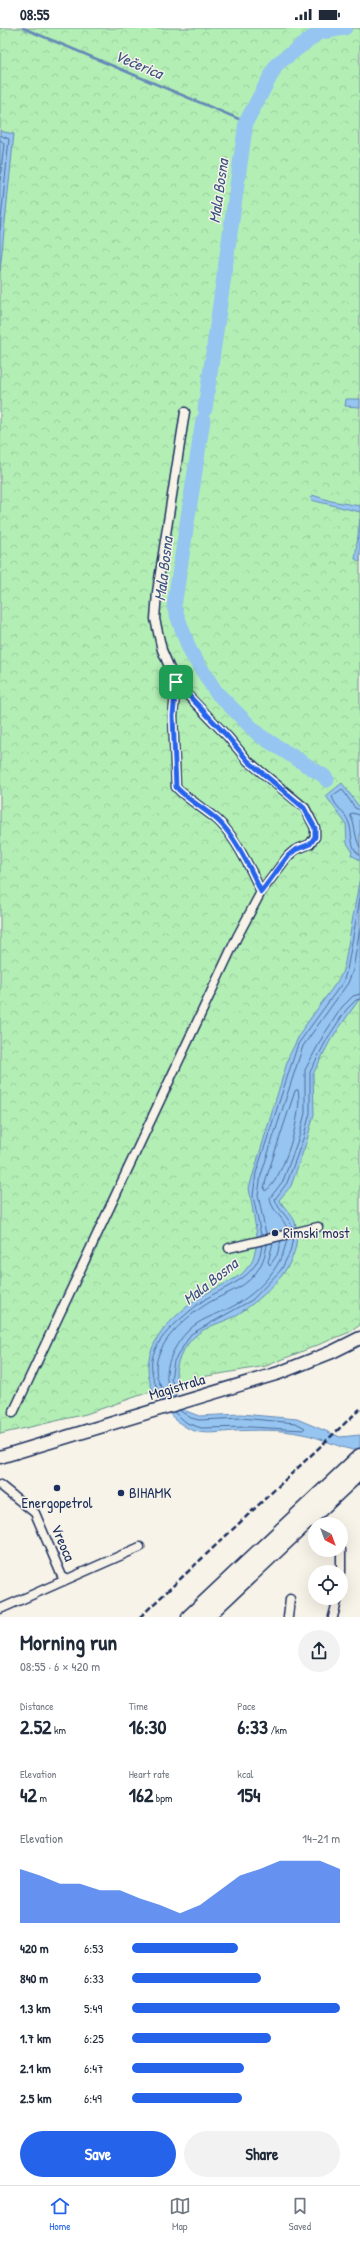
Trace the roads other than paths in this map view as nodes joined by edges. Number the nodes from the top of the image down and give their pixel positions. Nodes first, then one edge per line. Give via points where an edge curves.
1 (185, 412) dead end
2 (176, 682) junction
3 (261, 892) junction
4 (318, 1227) dead end
5 (229, 1248) dead end
6 (360, 1338) edge
7 (13, 1413) dead end
8 (0, 1457) edge
9 (359, 1462) edge
10 (0, 1485) edge
11 (140, 1547) dead end
12 (64, 1581) junction
13 (290, 1599) dead end
14 (337, 1605) edge
15 (0, 1609) edge
16 (189, 1617) edge
17 (206, 1617) edge
18 (288, 1617) edge
19 (334, 1617) edge

1 - 2 street via 155,619 162,650
2 - 3 street via 173,716 176,787 186,798 217,819 252,869
2 - 3 street via 248,761 304,808 315,828 315,837 310,844 288,856
3 - 7 street
4 - 5 street
6 - 8 main road, Magistrala via 279,1373
9 - 16 highway
9 - 17 highway
10 - 12 street, Vreoca via 35,1513
11 - 12 street
12 - 15 street
13 - 18 street
14 - 19 street

